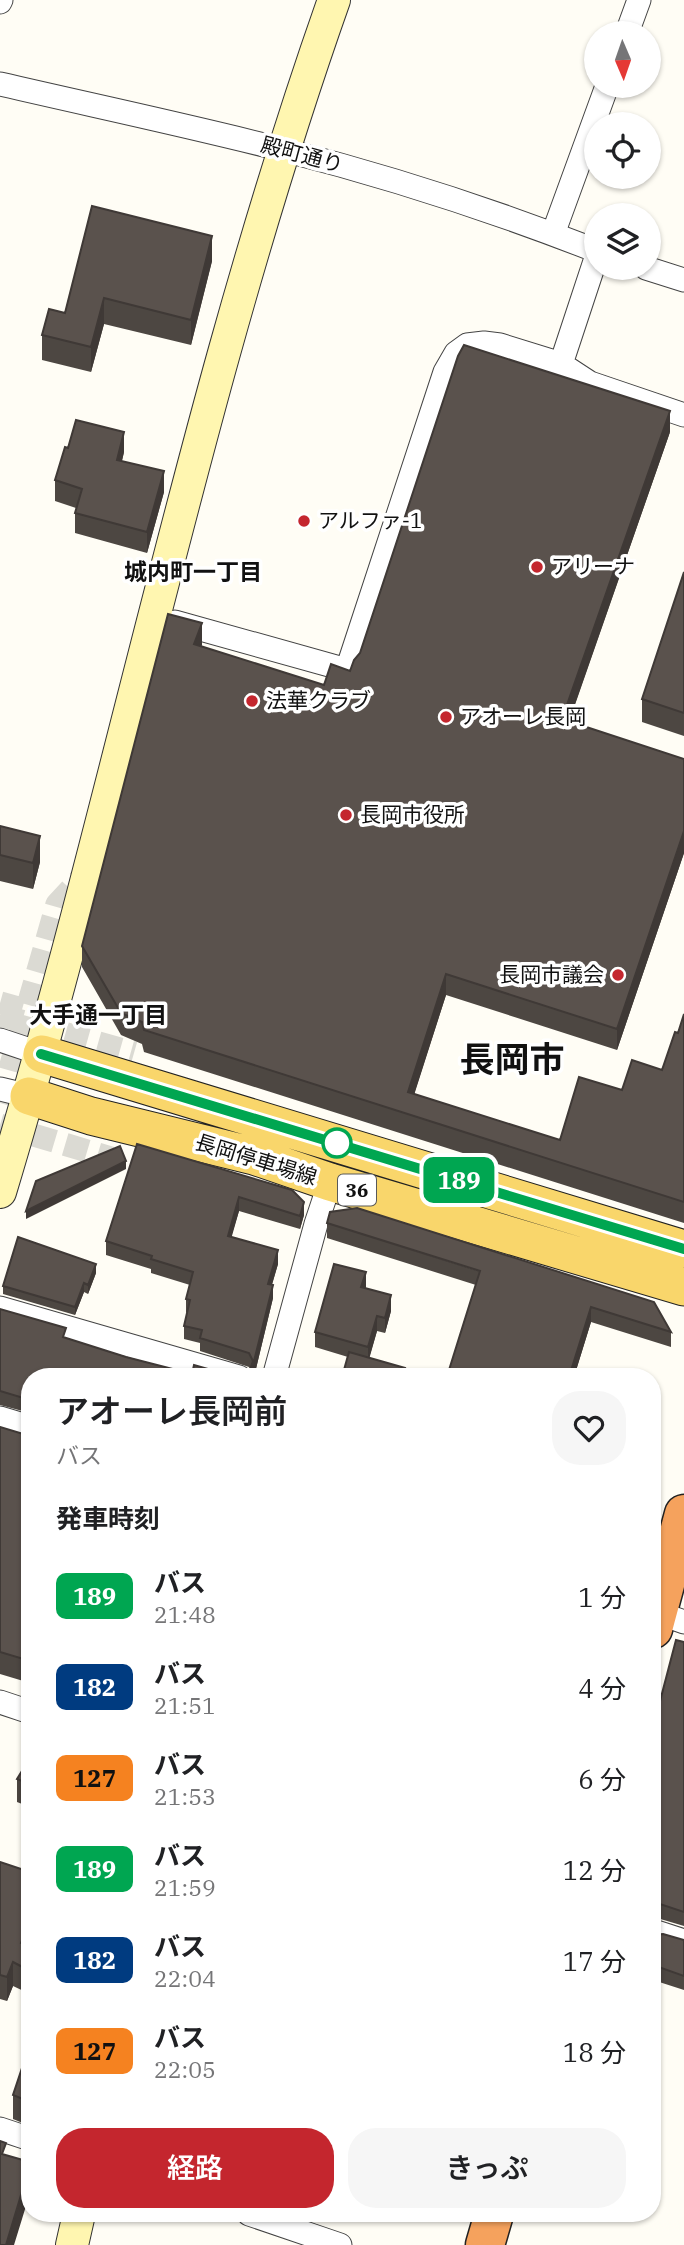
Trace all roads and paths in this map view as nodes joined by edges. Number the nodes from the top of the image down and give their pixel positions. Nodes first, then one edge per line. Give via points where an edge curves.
1 (334, 0) edge
2 (639, 0) edge
3 (631, 21) edge
4 (0, 84) edge
5 (603, 98) edge
6 (283, 149) junction
7 (553, 234) junction
8 (584, 247) edge
9 (661, 273) edge
10 (588, 280) edge
11 (684, 280) edge
12 (561, 365) junction
13 (684, 415) edge
14 (155, 617) junction
15 (0, 1040) edge
16 (41, 1054) junction
17 (15, 1092) edge
18 (330, 1182) junction
19 (0, 1192) edge
20 (684, 1249) edge
21 (684, 1287) edge
22 (0, 1308) edge
23 (208, 1368) edge
24 (276, 1368) edge
25 (0, 1418) edge
26 (21, 1424) edge
27 (684, 1514) edge
28 (662, 1618) edge
29 (0, 1702) edge
30 (21, 1709) edge
31 (661, 1933) edge
32 (684, 1941) edge
33 (0, 2129) edge
34 (21, 2136) edge
35 (77, 2222) edge
36 (272, 2222) edge
37 (492, 2222) edge
38 (72, 2245) edge
39 (340, 2245) edge
40 (485, 2245) edge

1 - 6 street
2 - 3 street
4 - 6 street, 殿町通り
5 - 7 street
6 - 7 street, 殿町通り
6 - 14 street
7 - 8 street, 殿町通り
9 - 11 street
10 - 12 street
12 - 13 street via 590,383
12 - 14 street via 484,343 467,345 456,353 445,372 346,670
14 - 16 street
15 - 16 street
16 - 17 street
16 - 20 main road, 長岡停車場線 / 36
17 - 18 main road, 長岡停車場線 / 36 via 91,1116 254,1156
17 - 19 street
18 - 21 main road, 長岡停車場線 / 36
18 - 24 street
22 - 23 street
25 - 26 street
27 - 28 highway
29 - 30 street
31 - 32 street
33 - 34 street
35 - 38 street
36 - 39 street
37 - 40 highway

